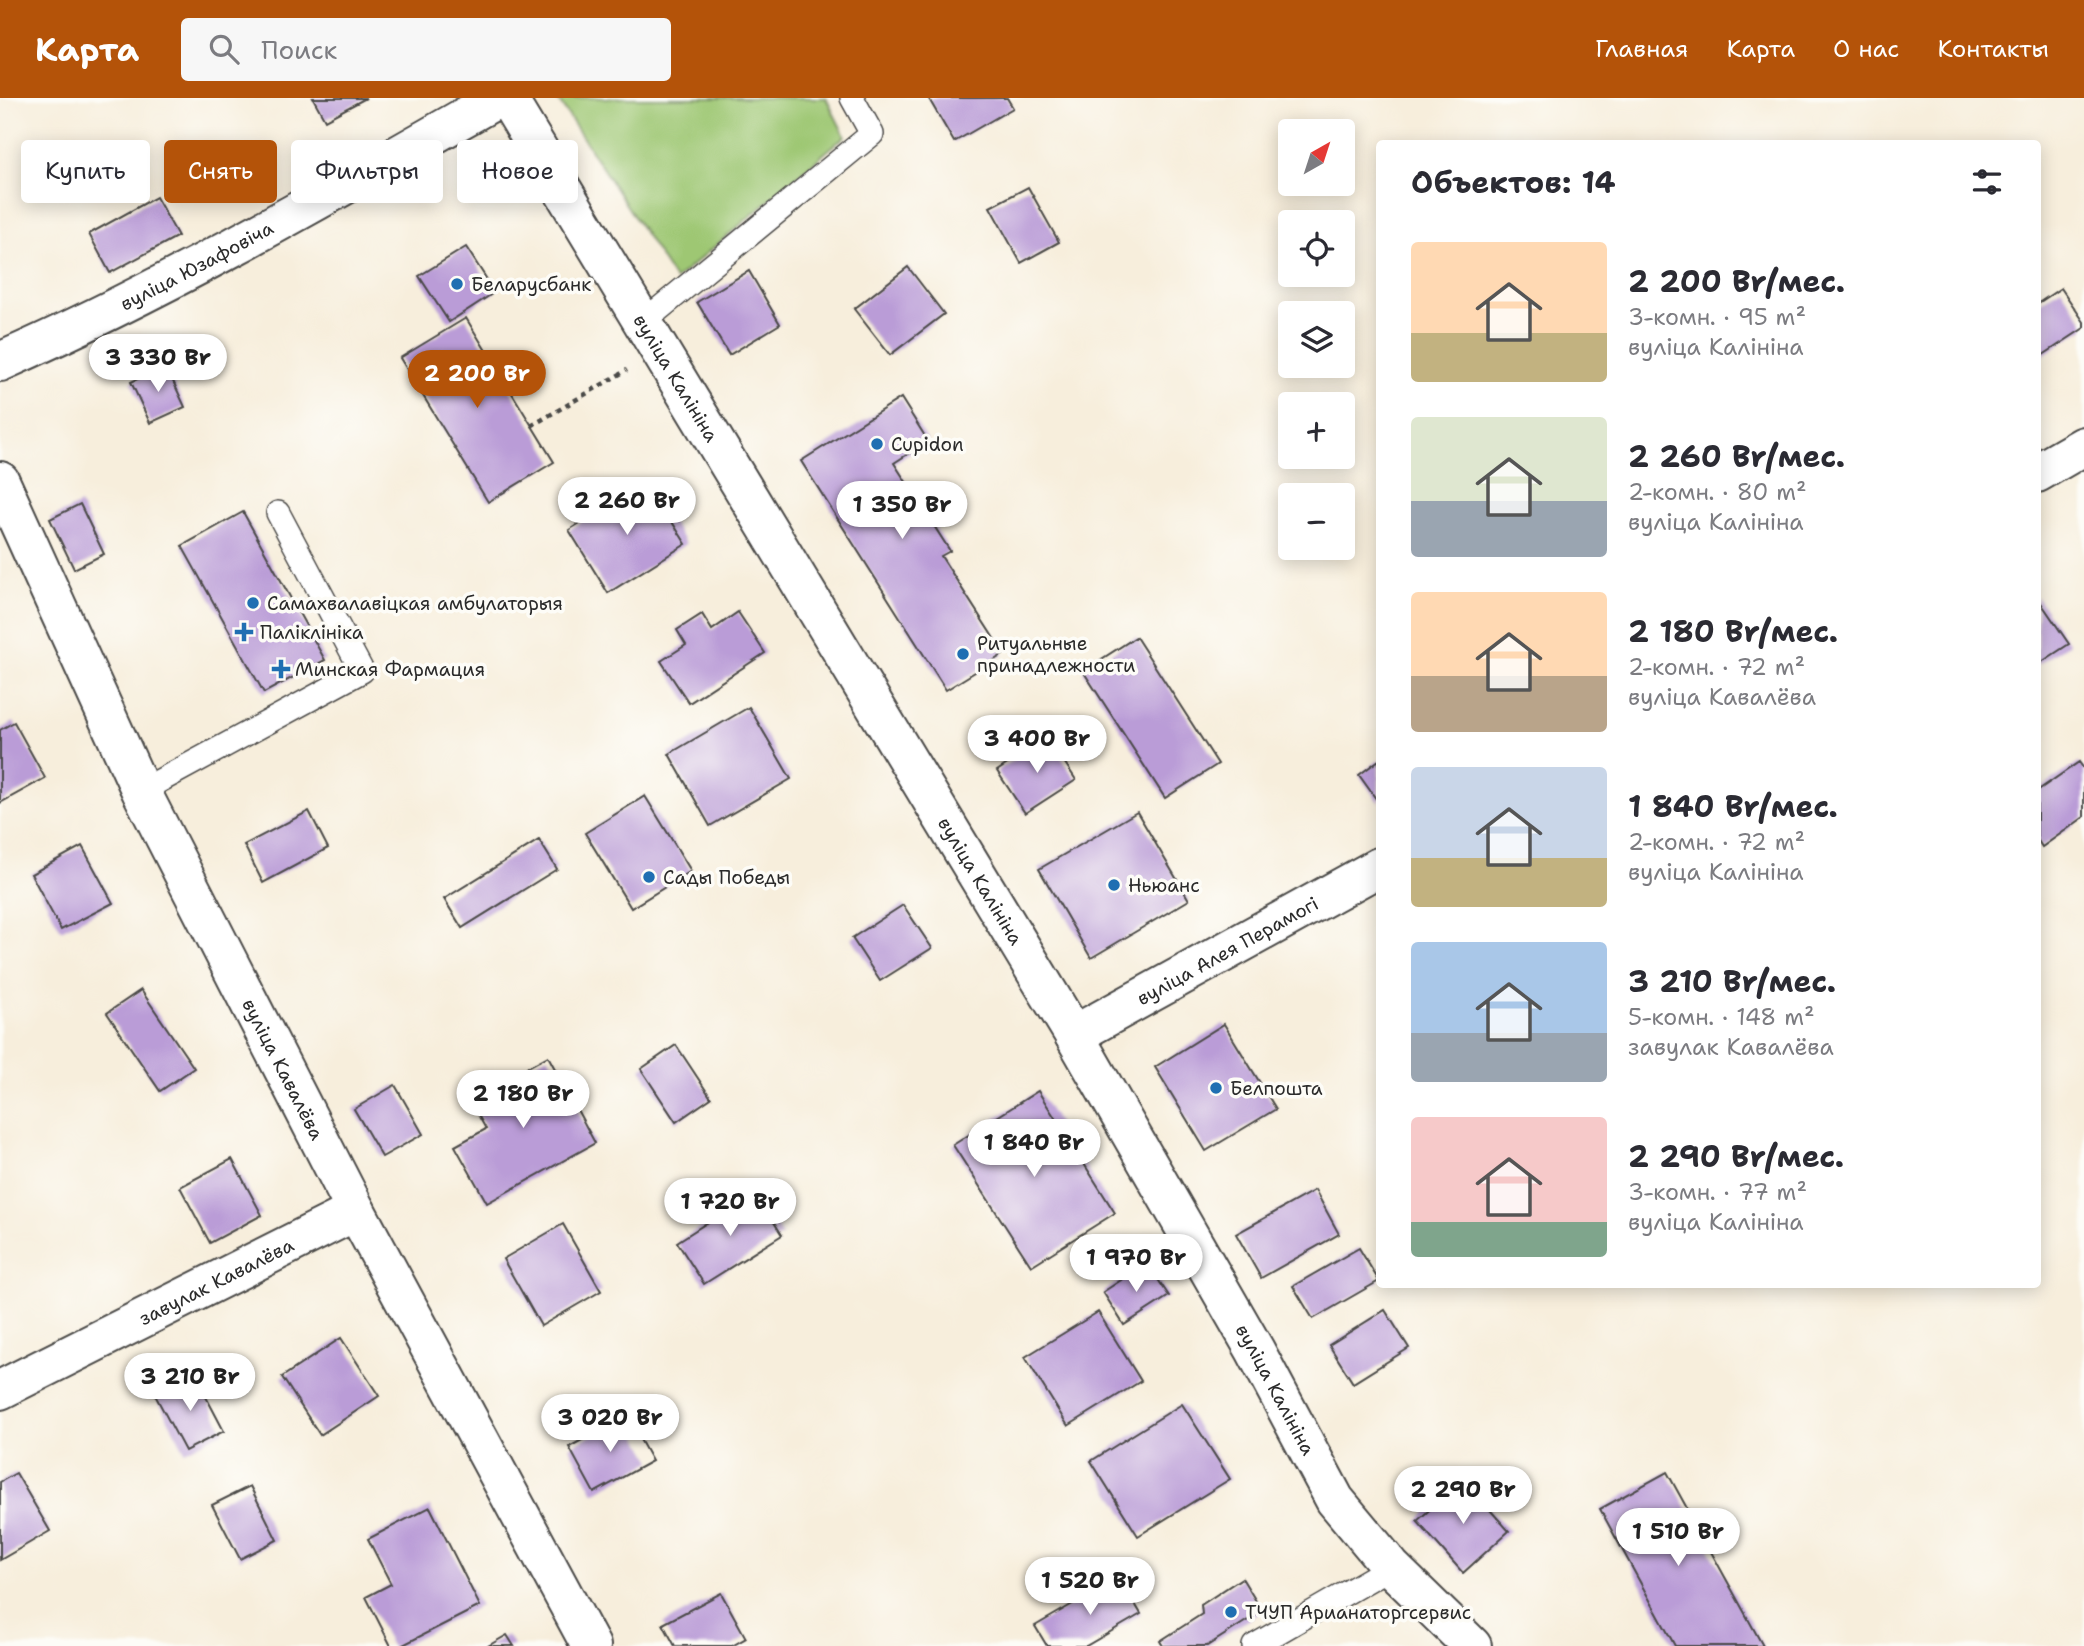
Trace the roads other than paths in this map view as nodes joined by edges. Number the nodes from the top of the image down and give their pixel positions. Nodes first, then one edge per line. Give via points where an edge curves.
1 (498, 98) edge
2 (507, 98) edge
3 (852, 98) edge
4 (642, 323) junction
5 (0, 362) edge
6 (2084, 446) edge
7 (2041, 471) edge
8 (0, 481) edge
9 (278, 513) dead end
10 (141, 791) junction
11 (1376, 869) edge
12 (1074, 1035) junction
13 (356, 1211) junction
14 (0, 1390) edge
15 (1391, 1567) junction
16 (591, 1646) edge
17 (1254, 1646) edge
18 (1472, 1646) edge

1 - 5 street, вуліца Юзафовіча via 304,209
2 - 4 street, вуліца Калініна
3 - 4 lane via 872,134
4 - 12 street, вуліца Калініна
6 - 7 street
8 - 10 street, вуліца Кавалёва
9 - 10 lane via 362,671
10 - 13 street, вуліца Кавалёва
11 - 12 street, вуліца Алея Перамогі
12 - 15 street, вуліца Калініна via 1255,1350 1335,1500
13 - 14 street, завулак Кавалёва
13 - 16 street, вуліца Кавалёва
15 - 17 lane
15 - 18 street, вуліца Калініна

